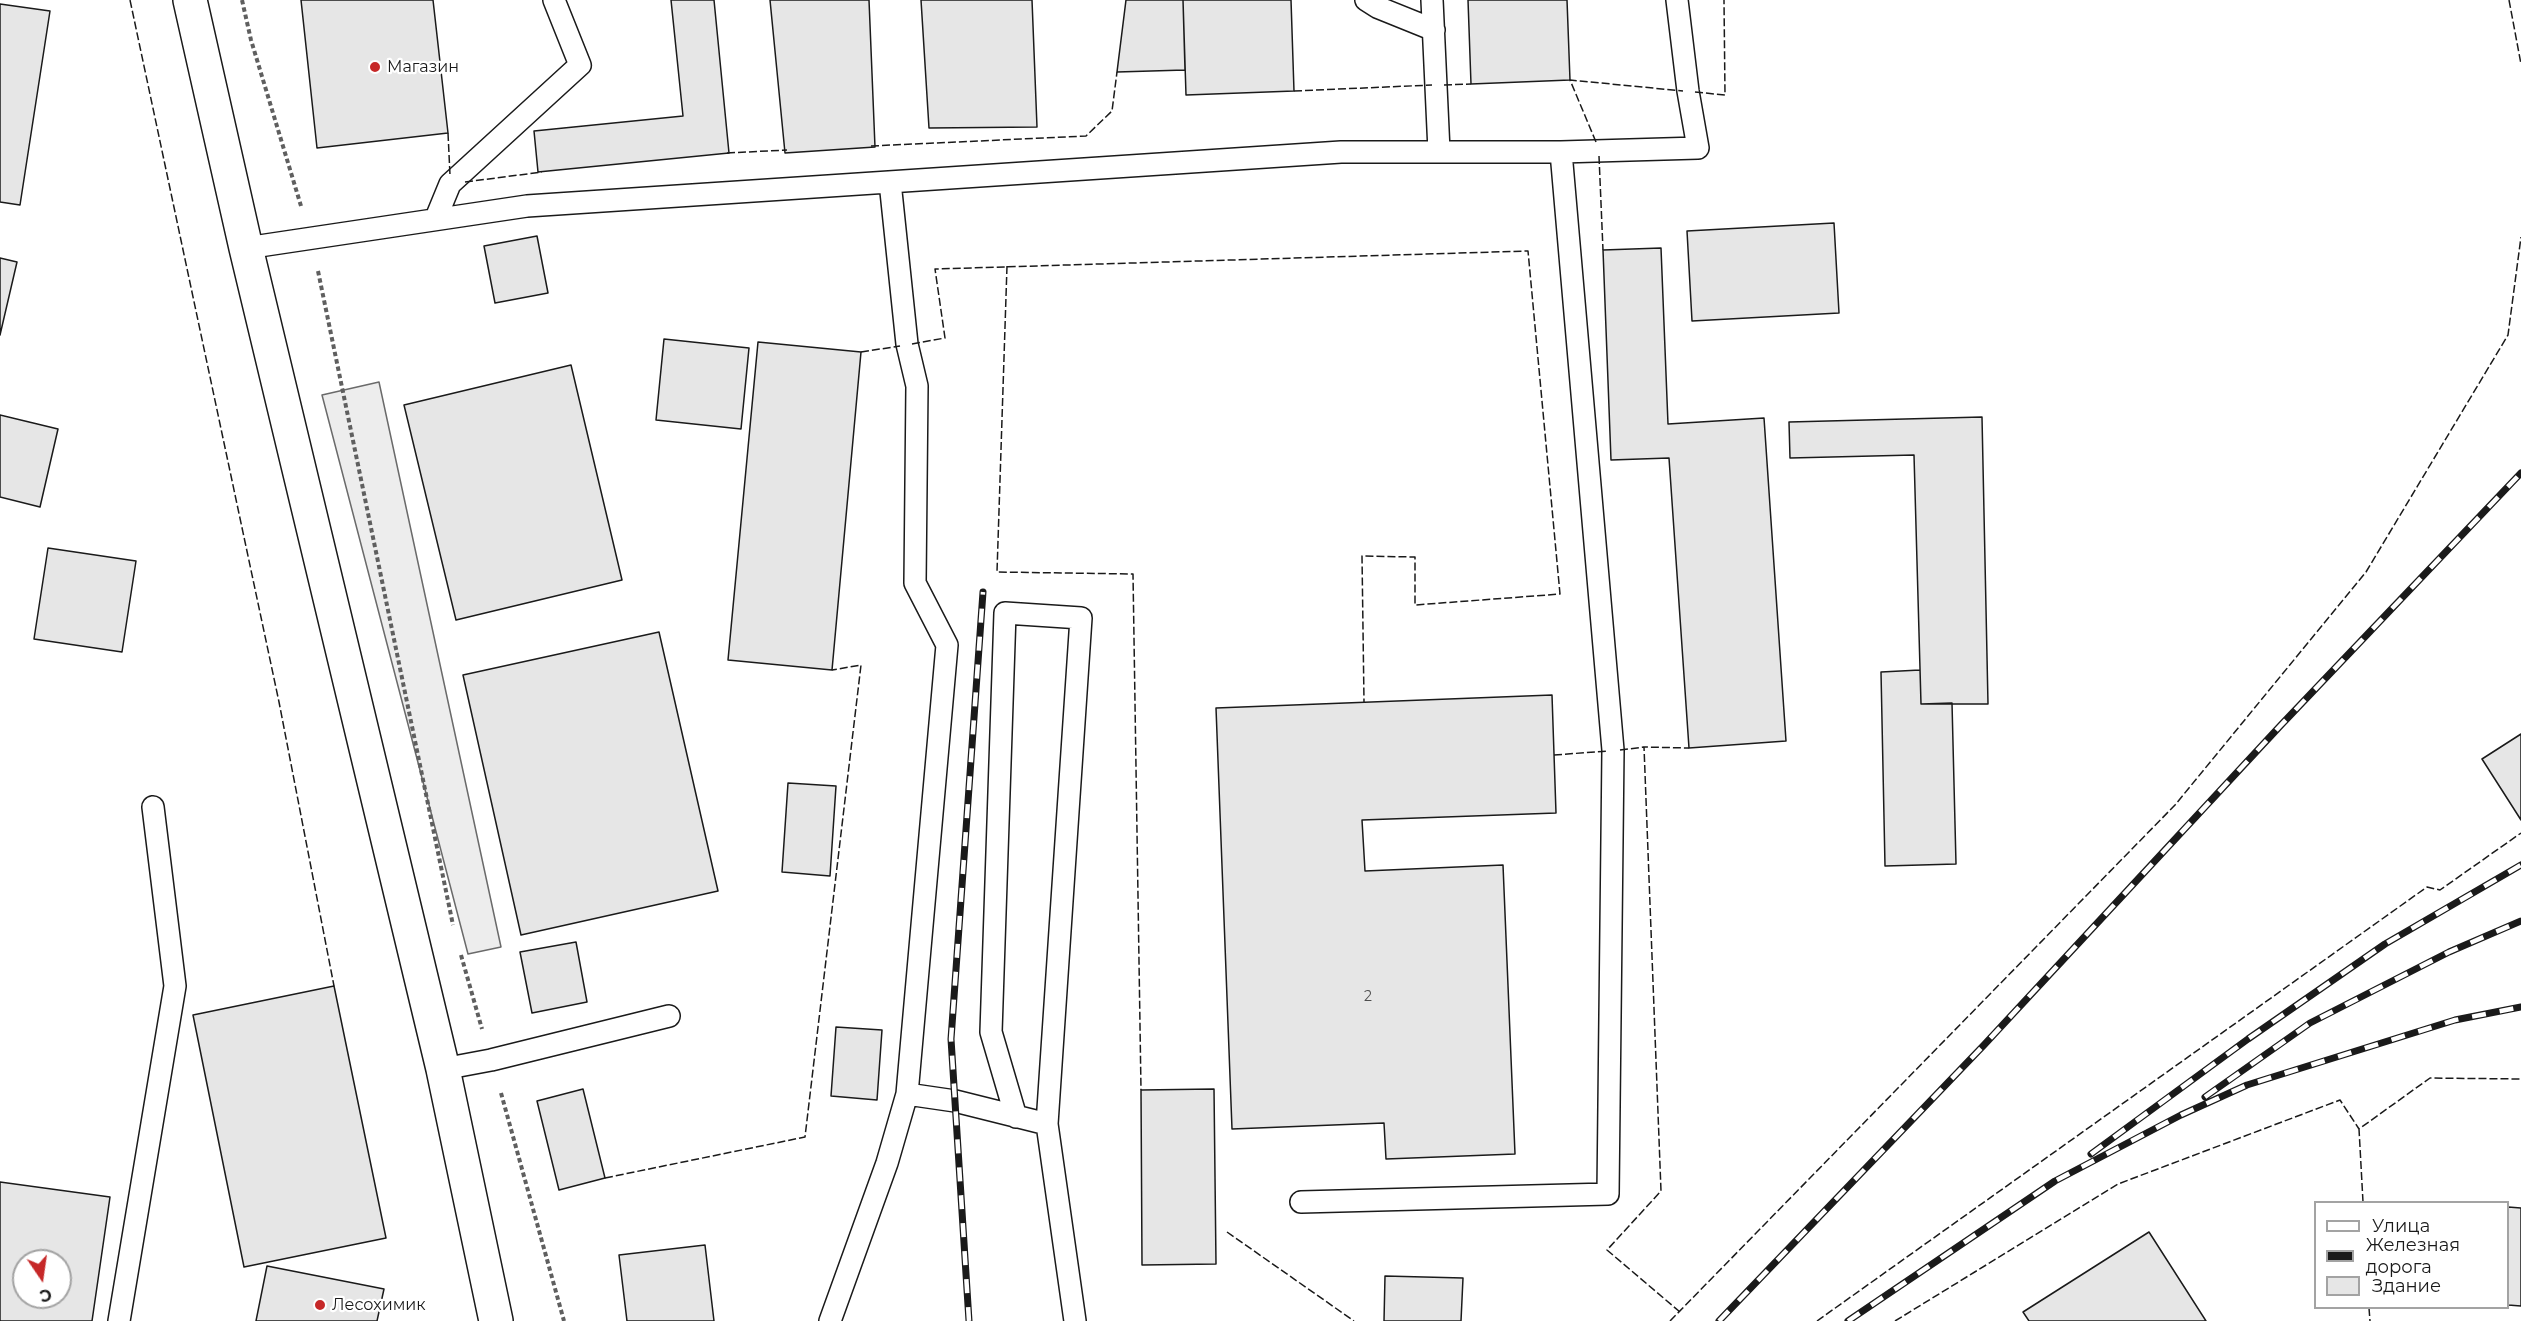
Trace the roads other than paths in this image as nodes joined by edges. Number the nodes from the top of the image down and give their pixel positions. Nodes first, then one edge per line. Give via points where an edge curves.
1 (190, 0) edge
2 (554, 0) edge
3 (1366, 0) edge
4 (1432, 0) edge
5 (1677, 0) edge
6 (1434, 30) junction
7 (1439, 151) junction
8 (1561, 152) junction
9 (890, 182) junction
10 (436, 218) junction
11 (246, 248) junction
12 (153, 807) dead end
13 (669, 1016) dead end
14 (443, 1069) junction
15 (907, 1094) junction
16 (1016, 1117) junction
17 (1047, 1124) junction
18 (1301, 1202) dead end
19 (119, 1321) edge
20 (496, 1321) edge
21 (830, 1321) edge
22 (1075, 1321) edge

1 - 11 street
2 - 10 lane via 580,65 450,184
3 - 6 lane
4 - 6 lane
5 - 8 lane via 1698,148
6 - 7 lane
7 - 8 lane
7 - 9 lane via 1341,152
8 - 18 lane via 1613,750 1608,1194
9 - 10 lane via 527,206
9 - 15 lane via 907,344 917,386 915,583 947,645
10 - 11 lane
11 - 14 street
12 - 19 lane via 175,986
13 - 14 lane
14 - 20 street
15 - 16 lane via 955,1101
15 - 21 lane via 887,1163
16 - 17 lane
16 - 17 lane via 991,1032 1005,613 1081,618
17 - 22 lane

